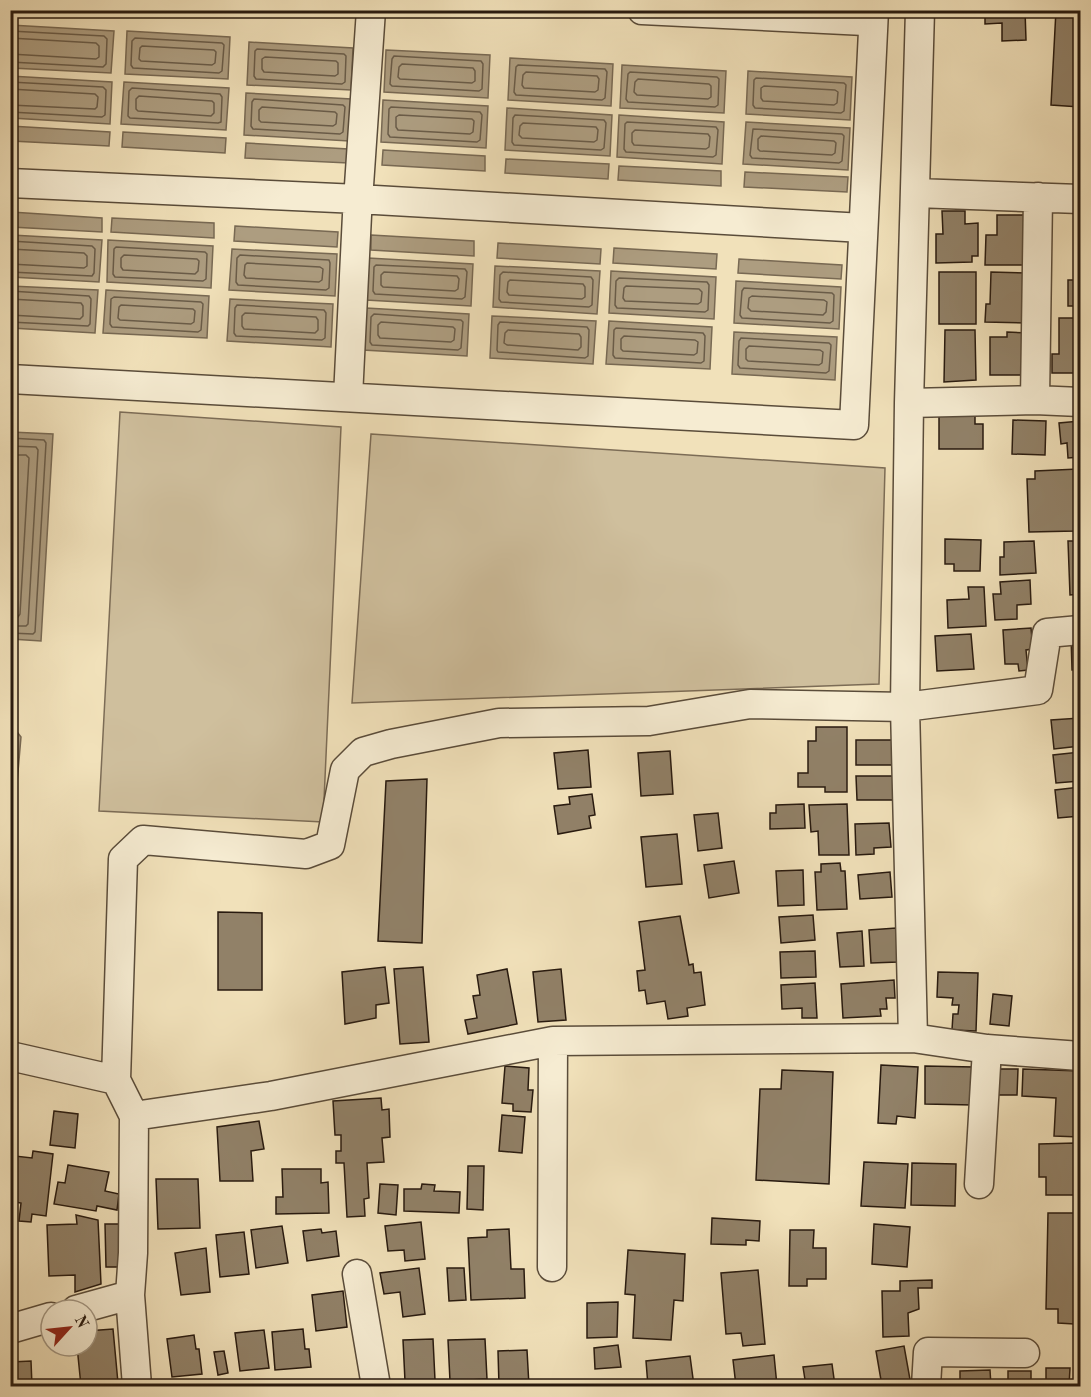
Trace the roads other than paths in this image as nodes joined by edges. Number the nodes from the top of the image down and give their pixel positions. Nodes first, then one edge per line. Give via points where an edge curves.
1 (371, 10) edge
2 (642, 10) edge
3 (920, 10) edge
4 (870, 16) edge
5 (10, 183) edge
6 (916, 193) junction
7 (1038, 197) junction
8 (358, 199) junction
9 (1080, 199) edge
10 (863, 228) junction
11 (10, 379) edge
12 (348, 398) junction
13 (1035, 400) junction
14 (1080, 402) edge
15 (909, 403) junction
16 (1080, 630) edge
17 (905, 707) junction
18 (913, 1038) junction
19 (553, 1041) junction
20 (987, 1049) junction
21 (10, 1056) edge
22 (1080, 1056) edge
23 (116, 1080) junction
24 (134, 1116) junction
25 (979, 1184) dead end
26 (552, 1267) dead end
27 (357, 1274) dead end
28 (130, 1295) junction
29 (99, 1304) edge
30 (39, 1321) edge
31 (10, 1329) edge
32 (1024, 1353) dead end
33 (137, 1386) edge
34 (376, 1386) edge
35 (926, 1386) edge

1 - 8 street
2 - 4 street
3 - 6 street
4 - 10 street
5 - 8 street
6 - 7 street
6 - 15 street
7 - 9 street
7 - 13 street
8 - 10 street
8 - 12 street
10 - 12 street via 854,425
11 - 12 street
13 - 14 street
13 - 15 street
15 - 17 street
16 - 17 street via 1047,633 1038,690
17 - 18 street
17 - 23 street via 750,704 649,721 500,723 363,752 345,770 330,844 306,854 143,840 123,859
18 - 19 street
18 - 20 street
19 - 24 street via 272,1096
19 - 26 street
20 - 22 street
20 - 25 street
21 - 23 street
23 - 24 street
24 - 28 street
27 - 34 street
28 - 29 street
28 - 33 street
30 - 31 street
32 - 35 street via 928,1352

